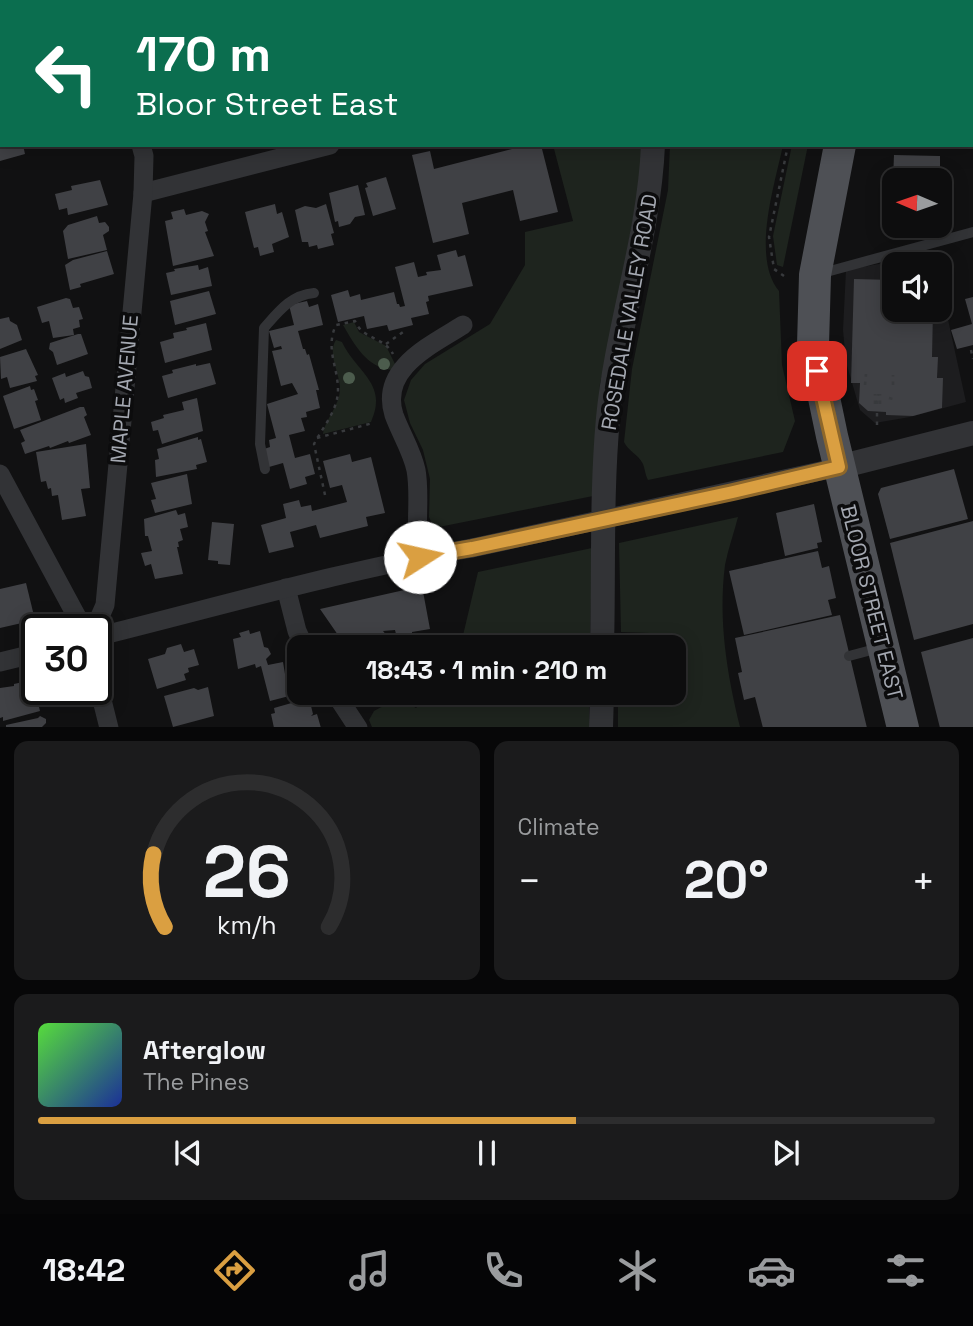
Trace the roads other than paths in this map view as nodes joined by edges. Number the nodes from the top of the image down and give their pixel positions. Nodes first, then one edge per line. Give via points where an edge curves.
1 (142, 147) edge
2 (320, 147) edge
3 (653, 147) edge
4 (839, 147) edge
5 (143, 193) junction
6 (973, 232) edge
7 (800, 276) junction
8 (314, 293) dead end
9 (463, 325) dead end
10 (973, 433) edge
11 (839, 467) junction
12 (265, 469) dead end
13 (0, 474) edge
14 (420, 557) junction
15 (286, 589) junction
16 (75, 614) edge
17 (101, 614) edge
18 (112, 633) edge
19 (299, 635) edge
20 (602, 635) edge
21 (883, 647) junction
22 (849, 656) dead end
23 (21, 657) edge
24 (0, 662) edge
25 (103, 705) edge
26 (343, 705) edge
27 (602, 705) edge
28 (109, 727) edge
29 (358, 727) edge
30 (601, 727) edge
31 (903, 727) edge

1 - 5 street, MAPLE AVENUE
2 - 5 street
3 - 20 street, ROSEDALE VALLEY ROAD via 651,185 608,418
4 - 7 main road, BLOOR STREET EAST
5 - 17 street, MAPLE AVENUE
6 - 7 lane
7 - 11 main road, BLOOR STREET EAST
8 - 12 lane via 288,301 264,328 260,444
9 - 14 street via 409,360 393,387 394,414 416,473
10 - 11 street
11 - 14 street, bridge
11 - 21 main road, BLOOR STREET EAST
13 - 16 street
14 - 15 street
15 - 18 street
15 - 19 street
21 - 22 lane
21 - 31 main road, BLOOR STREET EAST
23 - 24 street
25 - 28 street
26 - 29 street
27 - 30 street

